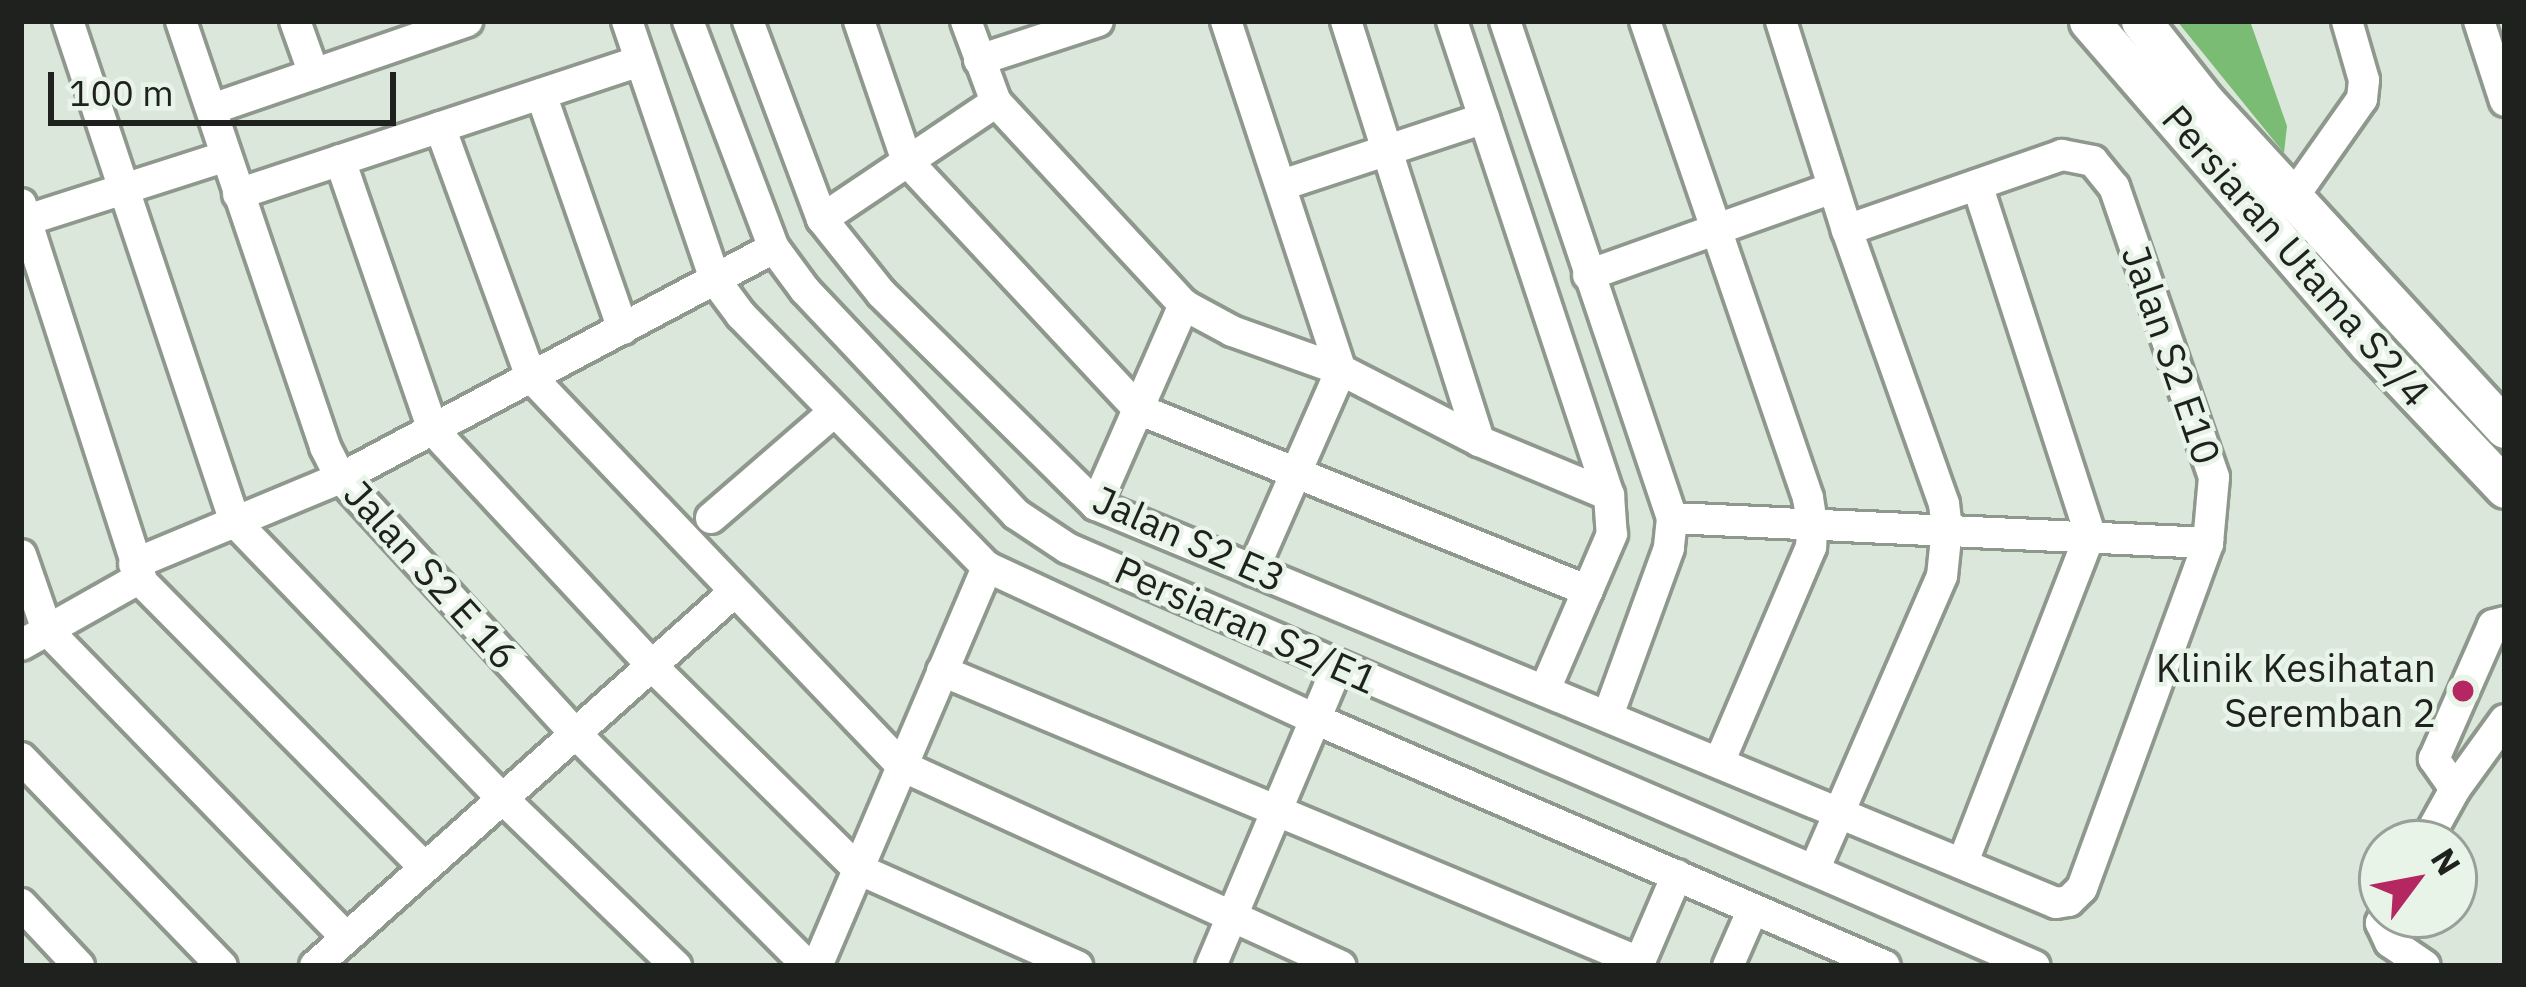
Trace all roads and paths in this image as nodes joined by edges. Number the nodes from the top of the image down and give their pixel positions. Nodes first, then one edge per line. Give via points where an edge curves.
1 (68, 21) edge
2 (182, 21) edge
3 (295, 21) edge
4 (467, 21) edge
5 (627, 21) edge
6 (688, 21) edge
7 (748, 21) edge
8 (860, 21) edge
9 (966, 21) edge
10 (1098, 21) edge
11 (1226, 21) edge
12 (1346, 21) edge
13 (1452, 21) edge
14 (1645, 21) edge
15 (1781, 21) edge
16 (2090, 21) edge
17 (2141, 21) edge
18 (2347, 21) edge
19 (1508, 22) edge
20 (410, 30) edge
21 (2490, 33) edge
22 (979, 60) junction
23 (640, 61) junction
24 (314, 74) junction
25 (542, 94) junction
26 (2505, 101) edge
27 (996, 102) junction
28 (212, 109) junction
29 (1484, 118) junction
30 (440, 127) junction
31 (1384, 152) junction
32 (226, 156) junction
33 (340, 160) junction
34 (908, 161) junction
35 (1282, 185) junction
36 (1977, 185) junction
37 (1833, 188) junction
38 (124, 189) junction
39 (238, 194) junction
40 (2293, 196) junction
41 (23, 215) edge
42 (822, 220) junction
43 (1714, 230) junction
44 (1847, 230) junction
45 (775, 248) junction
46 (1588, 275) junction
47 (715, 280) junction
48 (1184, 305) junction
49 (622, 329) junction
50 (1341, 370) junction
51 (531, 377) junction
52 (1138, 409) junction
53 (834, 412) junction
54 (2505, 428) edge
55 (433, 430) junction
56 (1479, 441) junction
57 (1296, 476) junction
58 (341, 478) junction
59 (2505, 488) edge
60 (1609, 495) junction
61 (1096, 505) junction
62 (711, 518) dead end
63 (1672, 518) junction
64 (235, 522) junction
65 (1812, 524) junction
66 (1947, 528) junction
67 (2090, 534) junction
68 (2208, 543) junction
69 (21, 554) edge
70 (987, 567) junction
71 (1253, 570) junction
72 (137, 571) junction
73 (1588, 591) junction
74 (734, 593) junction
75 (2505, 622) edge
76 (34, 638) edge
77 (651, 664) junction
78 (1338, 666) junction
79 (942, 671) junction
80 (1546, 687) junction
81 (1609, 713) junction
82 (1315, 719) junction
83 (2505, 720) edge
84 (574, 732) junction
85 (21, 758) edge
86 (1720, 760) junction
87 (902, 766) junction
88 (2455, 789) junction
89 (500, 796) junction
90 (1275, 814) junction
91 (1838, 814) junction
92 (2438, 819) edge
93 (1963, 862) junction
94 (423, 866) junction
95 (858, 868) junction
96 (1815, 868) junction
97 (1677, 875) junction
98 (21, 904) edge
99 (1753, 909) junction
100 (1231, 918) junction
101 (346, 938) junction
102 (2389, 939) edge
103 (1639, 964) edge
104 (79, 966) edge
105 (222, 966) edge
106 (315, 966) edge
107 (676, 966) edge
108 (812, 966) edge
109 (1078, 966) edge
110 (1211, 966) edge
111 (1341, 966) edge
112 (1728, 966) edge
113 (1885, 966) edge
114 (2035, 966) edge
115 (2425, 966) edge

1 - 38 street
2 - 28 street, Jalan S2 E 16
3 - 24 street
4 - 20 street
5 - 23 street
6 - 45 street, Persiaran S2/E1
7 - 42 street, Jalan S2 E3
8 - 34 street
9 - 22 street
10 - 22 street
11 - 35 street
12 - 31 street
13 - 29 street
14 - 43 street
15 - 37 street
16 - 59 main road, Persiaran Utama S2/4 via 2369,344
17 - 40 main road, Persiaran Utama S2/4
18 - 40 street via 2362,99
19 - 46 street
20 - 24 street
21 - 26 street
22 - 27 street
23 - 25 street
23 - 47 street
24 - 28 street
25 - 30 street
25 - 49 street
27 - 34 street
27 - 48 street
28 - 32 street, Jalan S2 E 16
29 - 31 street
29 - 60 street
30 - 33 street
30 - 51 street
31 - 35 street
31 - 56 street
32 - 38 street
32 - 39 street, Jalan S2 E 16
33 - 39 street
33 - 55 street
34 - 42 street
34 - 52 street
35 - 50 street
36 - 44 street, Jalan S2 E10
36 - 67 street
36 - 68 street, Jalan S2 E10 via 2062,154 2093,161 2114,187 2214,477
37 - 43 street
37 - 44 street
38 - 41 street
38 - 64 street
39 - 58 street, Jalan S2 E 16
40 - 54 main road, Persiaran Utama S2/4
41 - 72 street
42 - 61 street, Jalan S2 E3 via 881,293
43 - 46 street
43 - 65 street
44 - 66 street
45 - 47 street
45 - 78 street, Persiaran S2/E1 via 1016,514 1067,548
46 - 63 street
47 - 49 street
47 - 53 street
48 - 50 street
48 - 52 street
49 - 51 street
50 - 56 street
50 - 57 street
51 - 55 street
51 - 74 street
52 - 57 street
52 - 61 street
53 - 62 street
53 - 70 street
55 - 58 street
55 - 77 street
56 - 60 street
57 - 71 street
57 - 73 street
58 - 64 street
58 - 84 street, Jalan S2 E 16
60 - 73 street via 1612,534
61 - 71 street, Jalan S2 E3
63 - 65 street
63 - 81 street via 1669,548
64 - 72 street
64 - 89 street
65 - 66 street
65 - 86 street via 1810,547
66 - 67 street
66 - 91 street via 1942,576
67 - 68 street
67 - 93 street
68 - 93 street, Jalan S2 E10 via 2082,888 2056,903
69 - 76 street
70 - 79 street
70 - 82 street
71 - 80 street, Jalan S2 E3
72 - 76 street
72 - 94 street via 156,602
73 - 80 street
74 - 77 street
74 - 87 street
75 - 88 street via 2493,625 2434,760
76 - 101 street
77 - 84 street
77 - 95 street
78 - 82 street
78 - 96 street, Persiaran S2/E1
79 - 87 street
79 - 90 street
80 - 81 street, Jalan S2 E3
81 - 86 street, Jalan S2 E3
82 - 90 street
82 - 97 street
83 - 88 street
84 - 89 street
84 - 108 street, Jalan S2 E 16
85 - 105 street
86 - 91 street, Jalan S2 E3
87 - 95 street
87 - 100 street
88 - 92 street
89 - 94 street
89 - 107 street
90 - 100 street
90 - 103 street
91 - 93 street, Jalan S2 E10
91 - 96 street
94 - 101 street
95 - 108 street
95 - 109 street
96 - 114 street, Persiaran S2/E1
97 - 99 street
97 - 103 street
98 - 104 street
99 - 112 street
99 - 113 street
100 - 110 street
100 - 111 street
101 - 106 street
102 - 115 street

